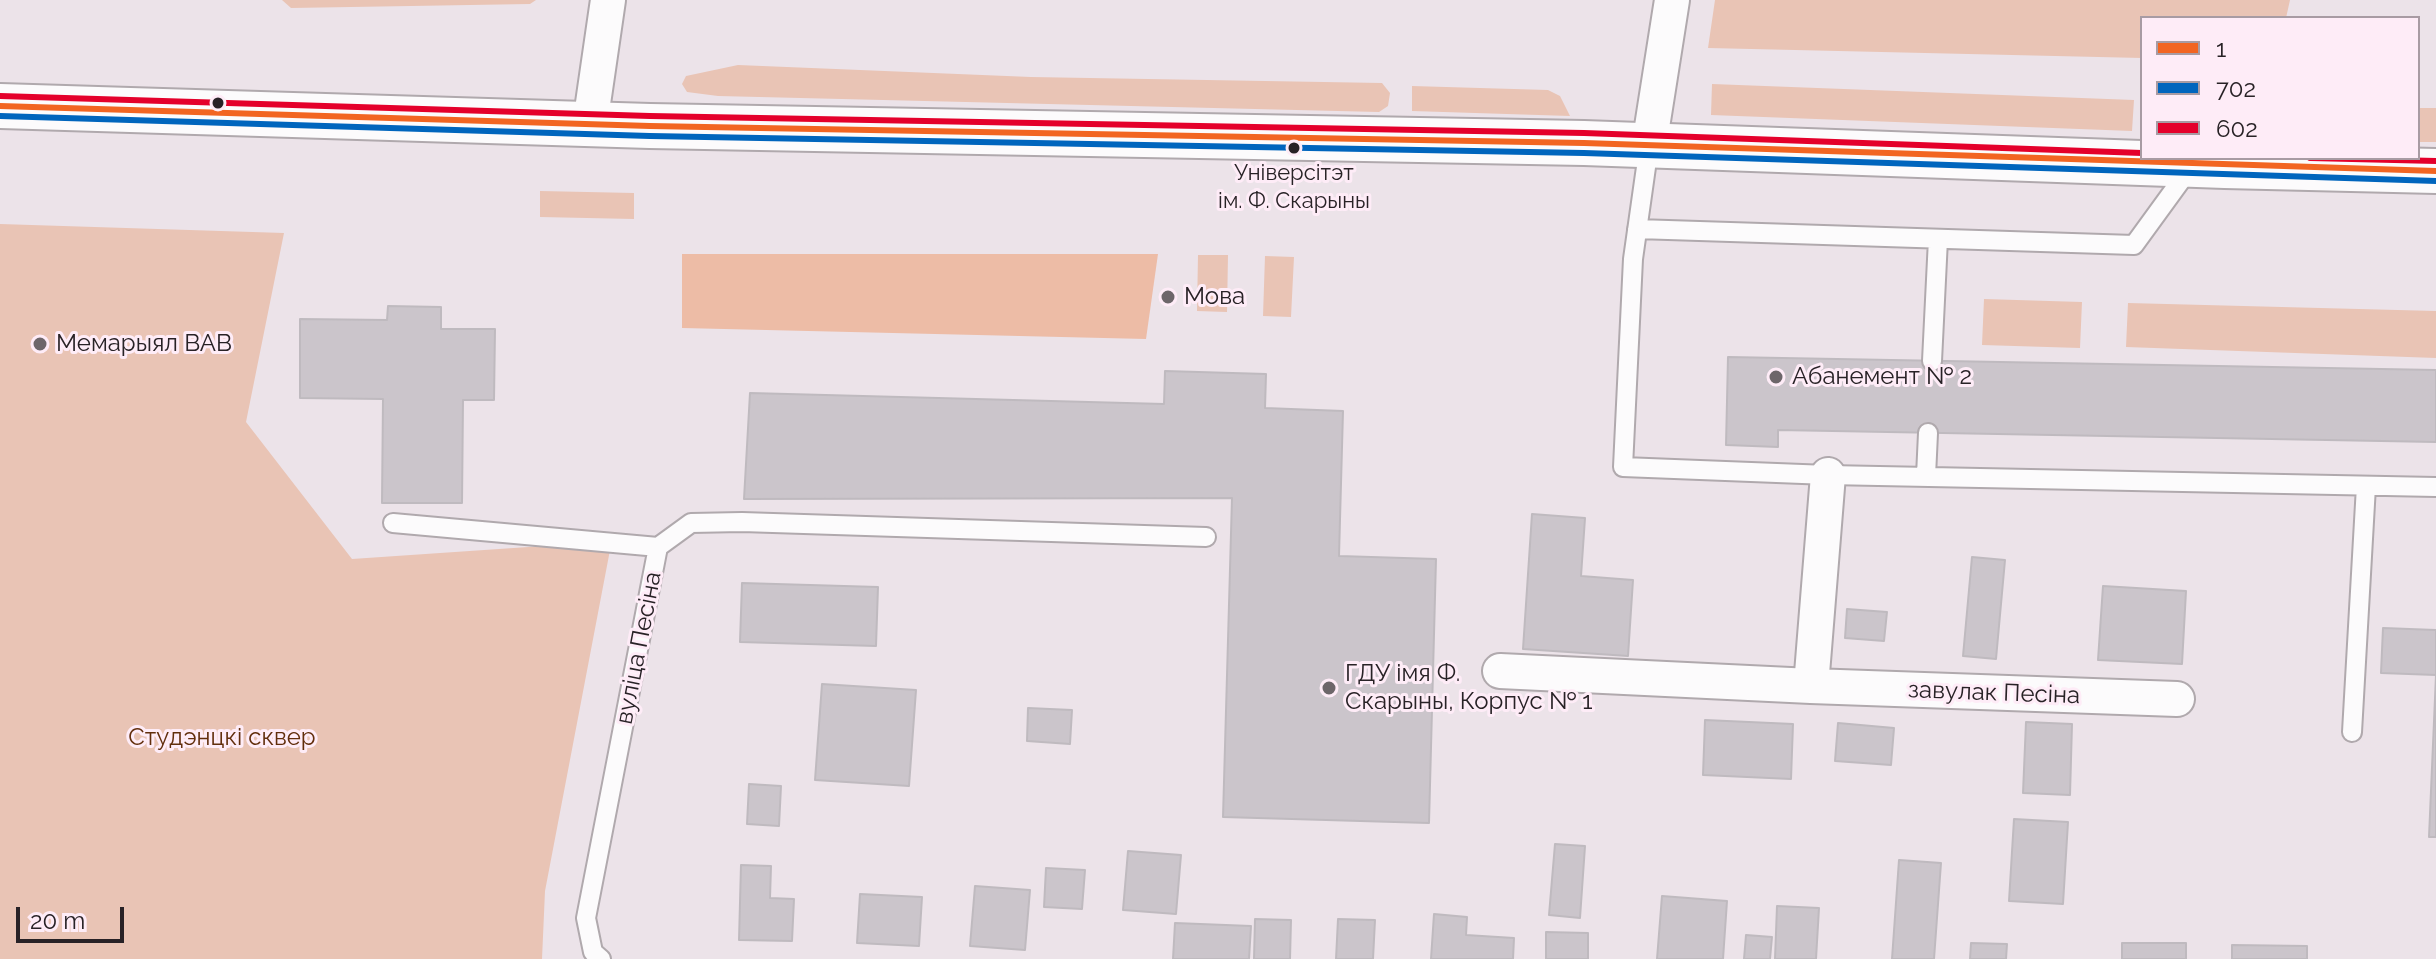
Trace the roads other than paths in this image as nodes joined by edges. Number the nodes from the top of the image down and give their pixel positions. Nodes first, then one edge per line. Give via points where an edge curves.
1 (608, 0) edge
2 (1672, 0) edge
3 (0, 106) edge
4 (590, 124) junction
5 (1649, 146) junction
6 (2193, 164) junction
7 (2436, 171) edge
8 (1637, 229) junction
9 (1938, 239) junction
10 (1932, 361) dead end
11 (1928, 433) dead end
12 (1828, 475) junction
13 (1926, 476) junction
14 (2366, 486) junction
15 (2436, 487) edge
16 (393, 523) dead end
17 (1206, 537) dead end
18 (658, 547) junction
19 (1500, 671) dead end
20 (1811, 686) junction
21 (2177, 699) dead end
22 (2352, 732) dead end
23 (601, 959) edge

1 - 4 street
2 - 5 street
3 - 4 main road
4 - 5 main road
5 - 6 main road
5 - 8 lane
6 - 7 main road
6 - 9 lane via 2134,245
8 - 9 lane
8 - 12 lane via 1623,467
9 - 10 lane
11 - 13 lane
12 - 13 lane
12 - 20 street
13 - 14 lane
14 - 15 lane
14 - 22 lane
16 - 18 lane, вуліца Песіна
17 - 18 lane via 691,523
18 - 23 lane, вуліца Песіна via 586,918 593,952
19 - 20 street, завулак Песіна
20 - 21 street, завулак Песіна

